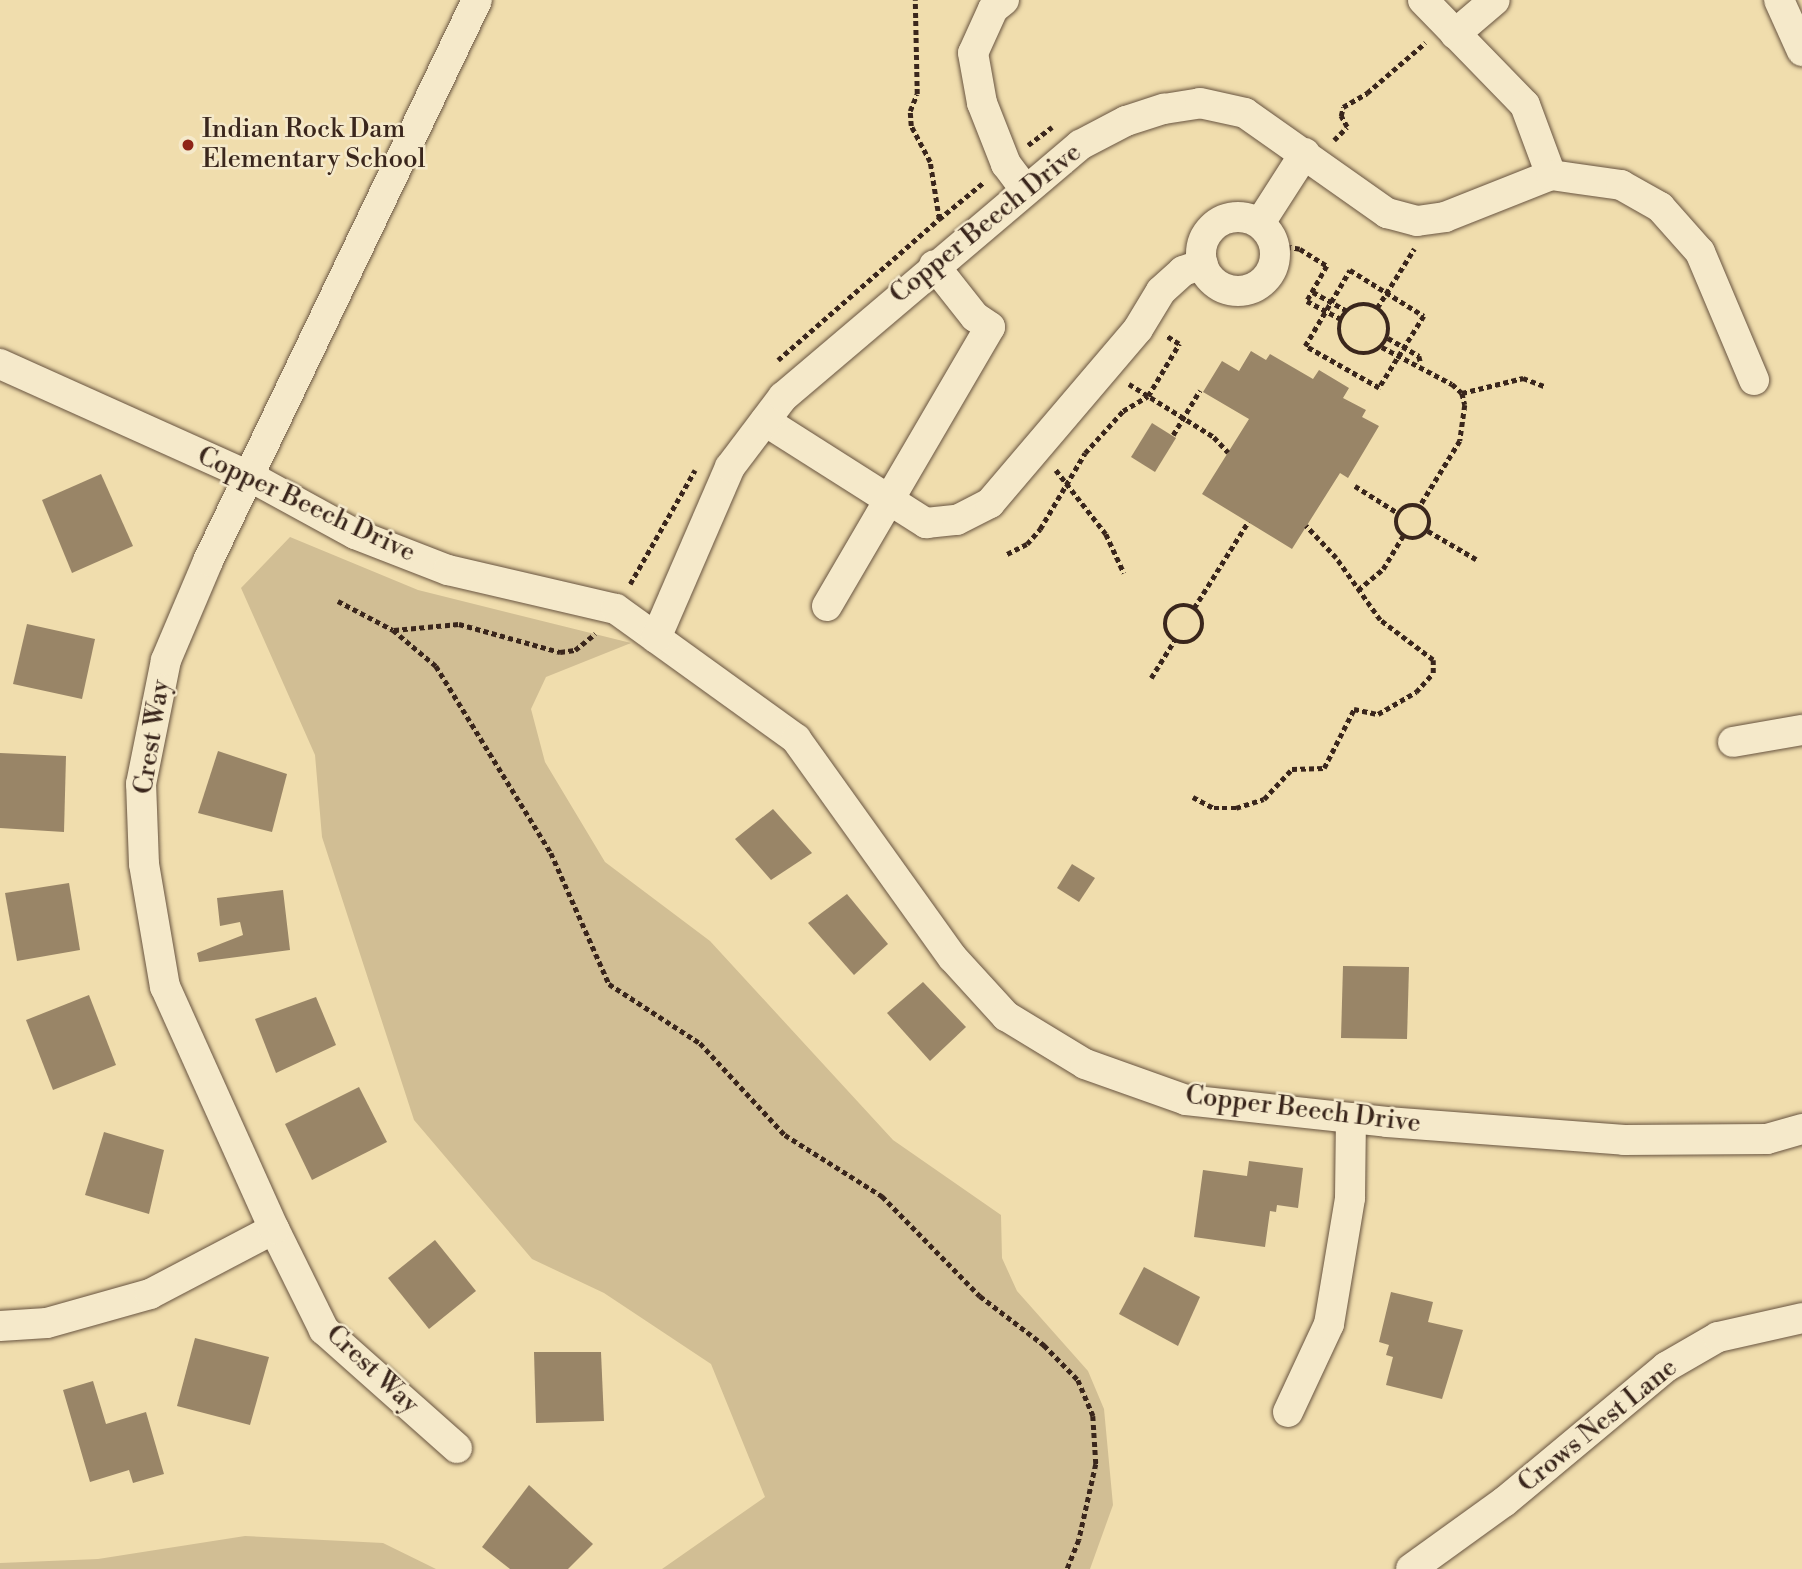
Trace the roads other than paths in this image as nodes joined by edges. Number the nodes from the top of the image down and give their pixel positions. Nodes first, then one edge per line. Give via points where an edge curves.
1 (477, 0) edge
2 (1004, 0) edge
3 (1423, 0) edge
4 (1495, 0) edge
5 (1779, 0) edge
6 (1451, 29) junction
7 (1802, 51) edge
8 (1309, 157) junction
9 (1551, 175) junction
10 (1024, 188) junction
11 (1267, 234) junction
12 (1203, 264) junction
13 (934, 265) junction
14 (0, 364) edge
15 (1754, 380) dead end
16 (765, 421) junction
17 (249, 476) junction
18 (888, 500) junction
19 (827, 606) dead end
20 (656, 638) junction
21 (1802, 730) edge
22 (1733, 742) dead end
23 (1351, 1118) junction
24 (1802, 1129) edge
25 (274, 1229) junction
26 (1802, 1318) edge
27 (0, 1326) edge
28 (1288, 1412) dead end
29 (457, 1448) dead end
30 (1411, 1569) edge

1 - 17 street, Crest Way
2 - 10 street via 993,9 974,53 982,103 1006,164
3 - 6 street
4 - 6 street
5 - 7 street
6 - 9 street via 1525,105
8 - 9 street, Copper Beech Drive via 1387,214 1418,221 1445,217
8 - 10 street, Copper Beech Drive via 1245,113 1200,103 1126,121 1080,145
8 - 11 street
9 - 15 street, Copper Beech Drive via 1621,185 1660,207 1700,252
10 - 13 street, Copper Beech Drive
11 - 12 street via 1235,217 1212,228 1201,251
11 - 12 street via 1272,270 1265,280 1242,291 1217,284
12 - 18 street via 1183,271 1161,291 1105,368 990,503 957,520 926,523
13 - 16 street, Copper Beech Drive via 783,397
13 - 18 street via 975,317 990,327
14 - 17 street, Copper Beech Drive
16 - 18 street
16 - 20 street, Copper Beech Drive via 730,467
17 - 20 street, Copper Beech Drive via 355,534 448,570 616,609
17 - 25 street, Crest Way via 166,660 141,784 143,851 165,987
18 - 19 street
20 - 23 street, Copper Beech Drive via 796,739 953,958 1006,1016 1085,1064 1186,1100
21 - 22 street
23 - 24 street, Copper Beech Drive via 1624,1140 1767,1139
23 - 28 street via 1350,1198 1329,1324
25 - 27 street via 150,1294 47,1323
25 - 29 street, Crest Way via 324,1329
26 - 30 street, Crows Nest Lane via 1718,1337 1666,1367 1504,1502

